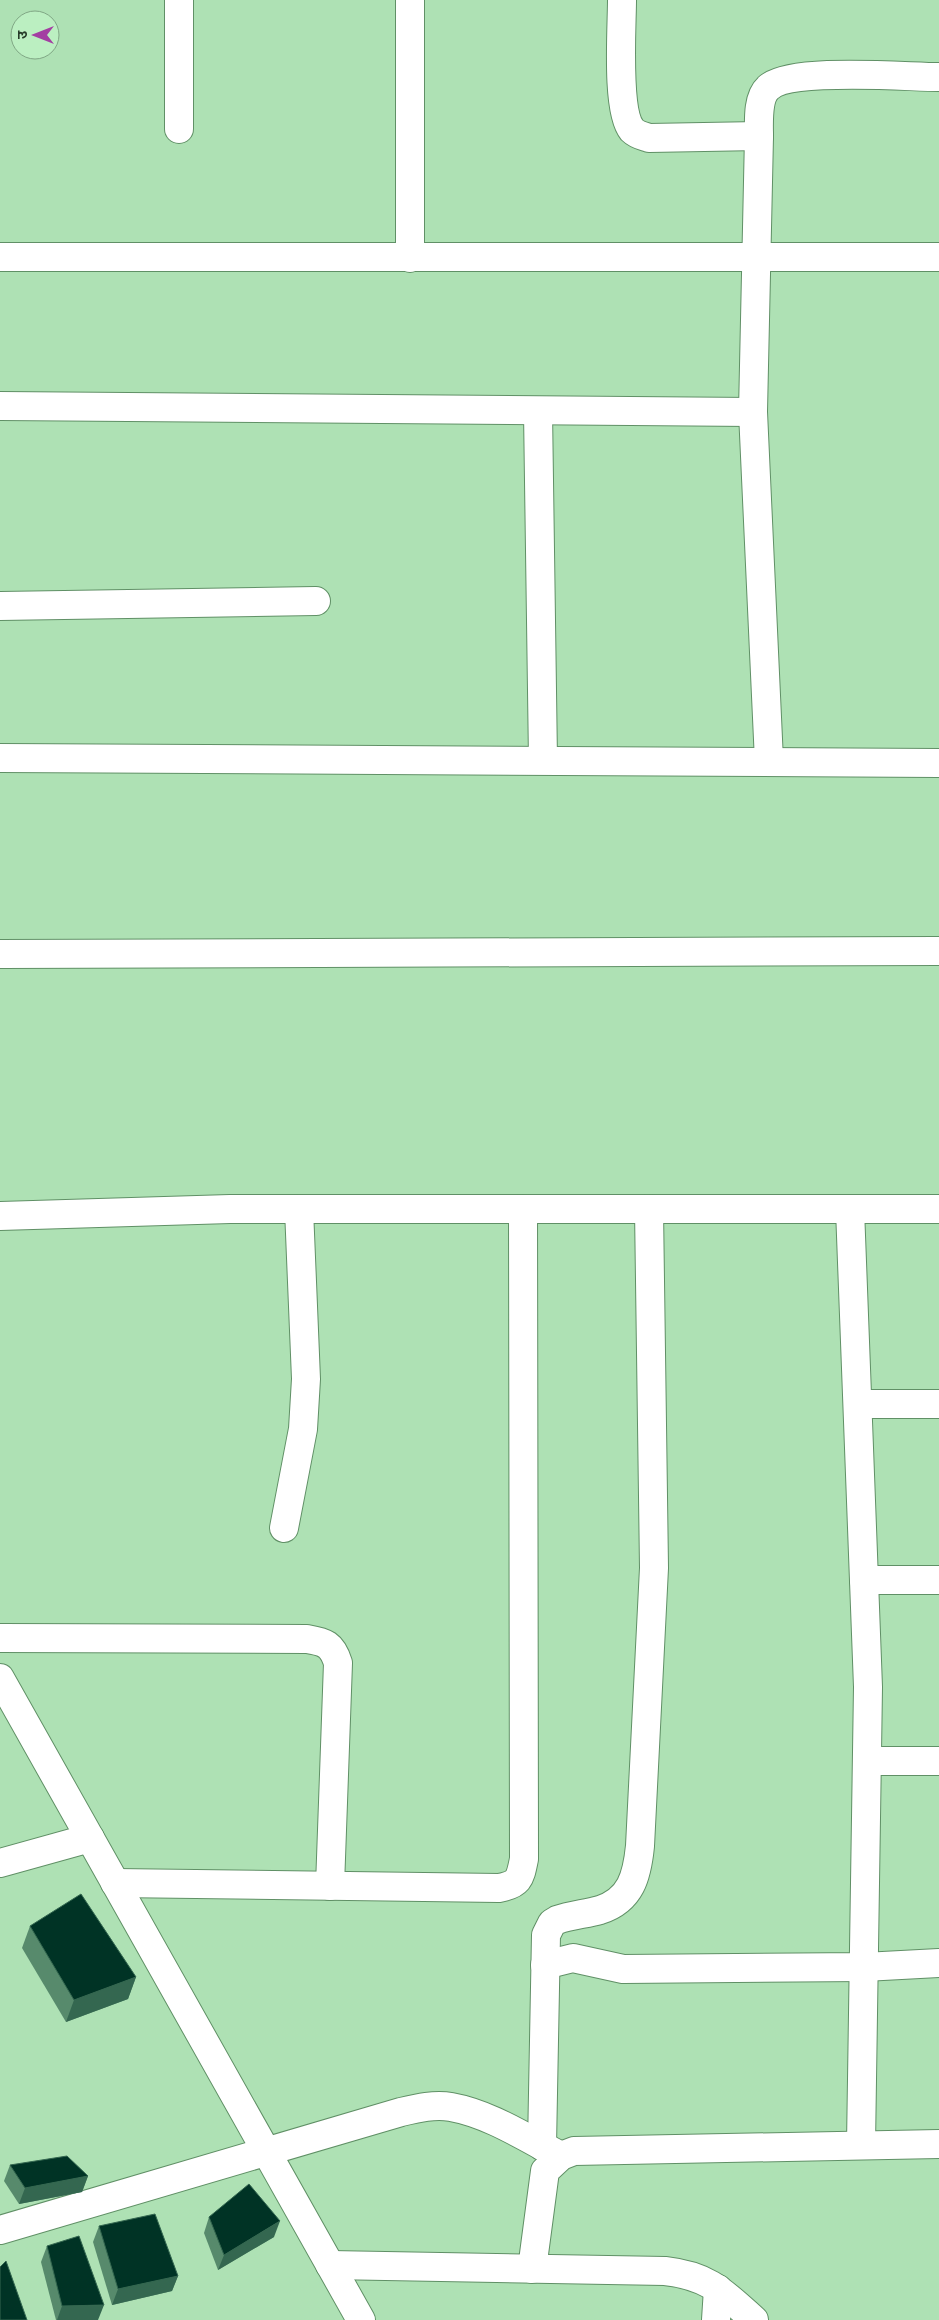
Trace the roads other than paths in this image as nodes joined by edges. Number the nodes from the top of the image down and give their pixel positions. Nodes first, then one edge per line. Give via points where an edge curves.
1 (179, 0) edge
2 (410, 0) edge
3 (622, 0) edge
4 (939, 77) edge
5 (179, 129) dead end
6 (759, 136) junction
7 (0, 257) edge
8 (939, 257) edge
9 (410, 258) junction
10 (757, 258) junction
11 (0, 406) edge
12 (538, 410) junction
13 (753, 412) junction
14 (316, 601) dead end
15 (0, 606) edge
16 (0, 758) edge
17 (543, 760) junction
18 (769, 762) junction
19 (939, 763) edge
20 (939, 951) edge
21 (0, 954) edge
22 (299, 1209) junction
23 (523, 1209) junction
24 (649, 1209) junction
25 (850, 1209) junction
26 (939, 1209) edge
27 (0, 1216) edge
28 (858, 1404) junction
29 (939, 1404) edge
30 (284, 1528) dead end
31 (864, 1580) junction
32 (939, 1580) edge
33 (0, 1638) edge
34 (0, 1678) edge
35 (867, 1761) junction
36 (939, 1761) edge
37 (90, 1838) junction
38 (0, 1863) edge
39 (116, 1883) junction
40 (330, 1886) junction
41 (939, 1963) edge
42 (545, 1965) junction
43 (864, 1967) junction
44 (939, 2144) edge
45 (861, 2145) junction
46 (551, 2151) junction
47 (266, 2152) junction
48 (0, 2230) edge
49 (330, 2265) junction
50 (532, 2269) junction
51 (718, 2289) junction
52 (361, 2320) edge
53 (716, 2320) edge
54 (754, 2320) edge

1 - 5 street
2 - 9 street
3 - 6 street via 622,93 631,129 639,136 649,138
4 - 6 street via 804,76 777,82 766,89 762,99
6 - 10 street
7 - 9 street
8 - 10 street
9 - 10 street
10 - 13 street
11 - 12 street
12 - 13 street
12 - 17 street
13 - 18 street
14 - 15 street
16 - 17 street
17 - 18 street
18 - 19 street
20 - 21 street
22 - 23 street
22 - 27 street
22 - 30 street via 306,1379 303,1429
23 - 24 street
23 - 40 street via 522,1871 518,1881 500,1888
24 - 25 street
24 - 42 street via 654,1568 639,1860 632,1883 616,1903 552,1923 546,1935
25 - 26 street
25 - 28 street
28 - 29 street
28 - 31 street
31 - 32 street
31 - 35 street
33 - 40 street via 307,1640 323,1642 334,1650 338,1662
34 - 37 street
35 - 36 street
35 - 43 street
37 - 38 street
37 - 39 street
39 - 40 street
39 - 47 street
41 - 43 street
42 - 43 street via 573,1958 623,1969
42 - 46 street
43 - 45 street
44 - 45 street
45 - 46 street
46 - 47 street via 482,2115 450,2106 428,2106
46 - 50 street via 545,2171
47 - 48 street
47 - 49 street
49 - 50 street
49 - 52 street
50 - 51 street via 672,2272 694,2276
51 - 53 street
51 - 54 street

